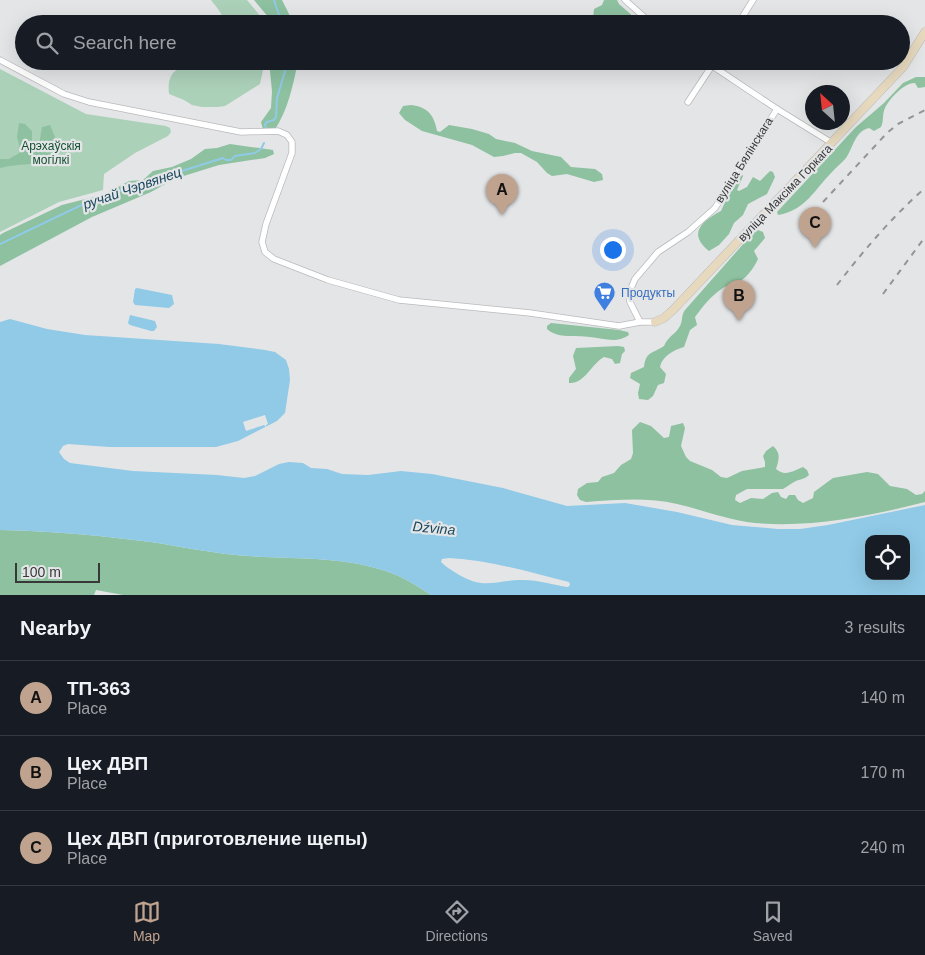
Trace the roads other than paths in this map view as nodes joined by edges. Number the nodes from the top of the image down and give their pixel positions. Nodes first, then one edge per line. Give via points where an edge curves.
1 (626, 0) edge
2 (753, 0) edge
3 (642, 15) edge
4 (744, 15) edge
5 (925, 32) edge
6 (910, 56) edge
7 (0, 60) edge
8 (15, 68) edge
9 (19, 70) edge
10 (709, 70) edge
11 (721, 70) edge
12 (900, 70) edge
13 (688, 102) dead end
14 (776, 109) junction
15 (832, 143) junction
16 (640, 322) junction
17 (654, 322) joint

1 - 3 street
2 - 4 street
5 - 6 main road, вуліца Максіма Горкага
7 - 8 street
9 - 16 street via 64,94 89,102 236,131 278,131 287,135 292,142 292,154 262,242 265,252 288,265 399,300 619,326
10 - 13 street
11 - 14 street
12 - 15 main road, вуліца Максіма Горкага
14 - 15 street
14 - 16 street, вуліца Бялінскага via 715,208 658,252 635,280 629,293 630,302
15 - 17 main road, вуліца Максіма Горкага via 673,310
16 - 17 street

